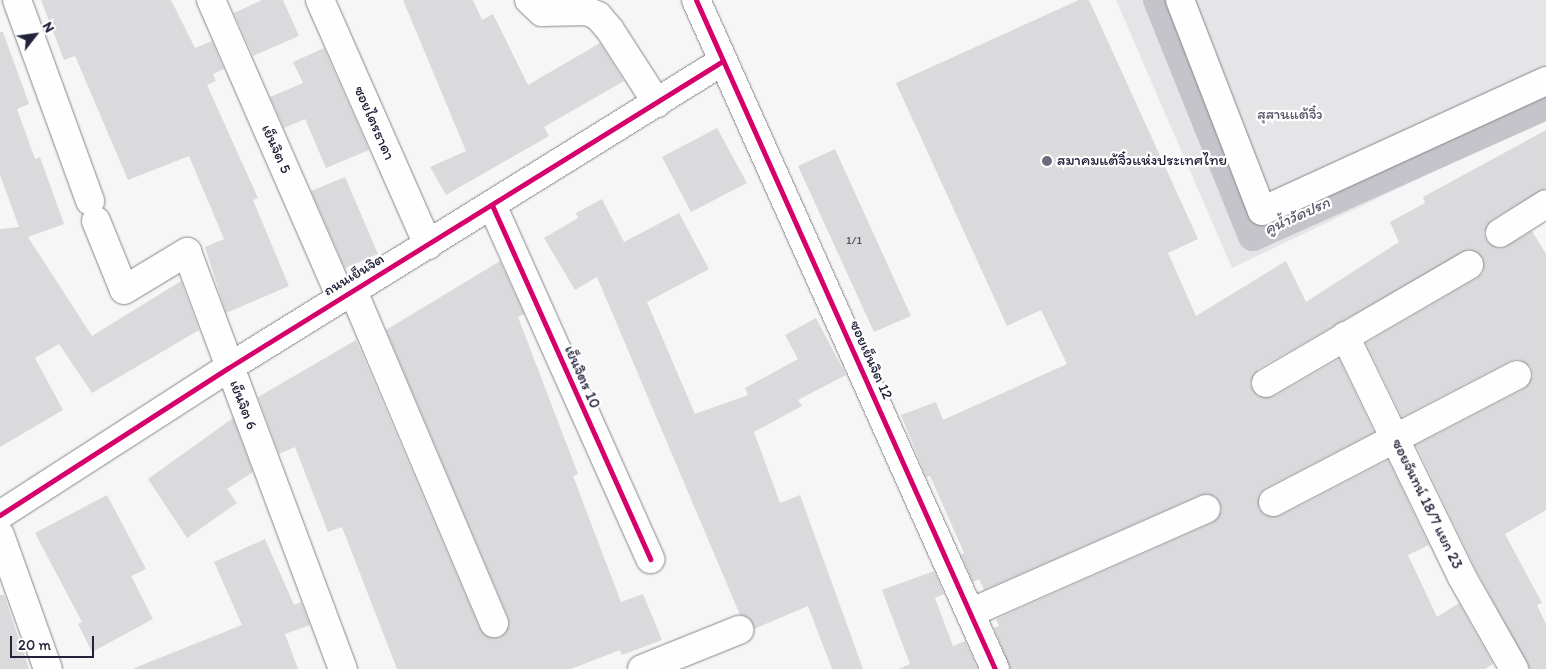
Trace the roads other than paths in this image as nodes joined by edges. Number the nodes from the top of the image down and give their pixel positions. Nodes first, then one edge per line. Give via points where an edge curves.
1 (17, 0) edge
2 (211, 0) edge
3 (320, 0) edge
4 (529, 0) edge
5 (696, 0) edge
6 (1180, 0) edge
7 (723, 61) junction
8 (1546, 81) edge
9 (657, 103) junction
10 (492, 205) junction
11 (1544, 208) edge
12 (1500, 233) dead end
13 (428, 245) junction
14 (1470, 266) dead end
15 (347, 294) junction
16 (1345, 336) junction
17 (228, 368) junction
18 (1517, 375) dead end
19 (1266, 383) dead end
20 (1396, 439) junction
21 (1273, 502) dead end
22 (1206, 509) dead end
23 (1, 516) edge
24 (650, 559) dead end
25 (970, 613) junction
26 (494, 623) dead end
27 (739, 630) dead end
28 (48, 669) edge
29 (343, 669) edge
30 (642, 669) edge
31 (995, 669) edge
32 (1514, 669) edge

1 - 17 street, เย็นจิต 6 via 124,290 187,252
2 - 15 street, เย็นจิต 5
3 - 13 street, ซอยไตรธาดา
4 - 9 street via 542,12 587,11 598,16
5 - 7 street, ซอยเย็นจิต 12
6 - 8 street via 1262,211
7 - 9 street, ถนนเย็นจิต
7 - 25 street, ซอยเย็นจิต 12
9 - 10 street, ถนนเย็นจิต
10 - 13 street, ถนนเย็นจิต
10 - 24 street, เย็นจิตร 10
11 - 12 street
13 - 15 street, ถนนเย็นจิต
14 - 16 street
15 - 17 street, ถนนเย็นจิต
15 - 26 street, เย็นจิต 5
16 - 19 street
16 - 20 street, ซอยจันทน์ 18/7 แยก 23
17 - 23 street, ถนนเย็นจิต
17 - 29 street, เย็นจิต 6
18 - 20 street
20 - 21 street
20 - 32 street, ซอยจันทน์ 18/7 แยก 23 via 1462,577
22 - 25 street
23 - 28 street
25 - 31 street, ซอยเย็นจิต 12
27 - 30 street

